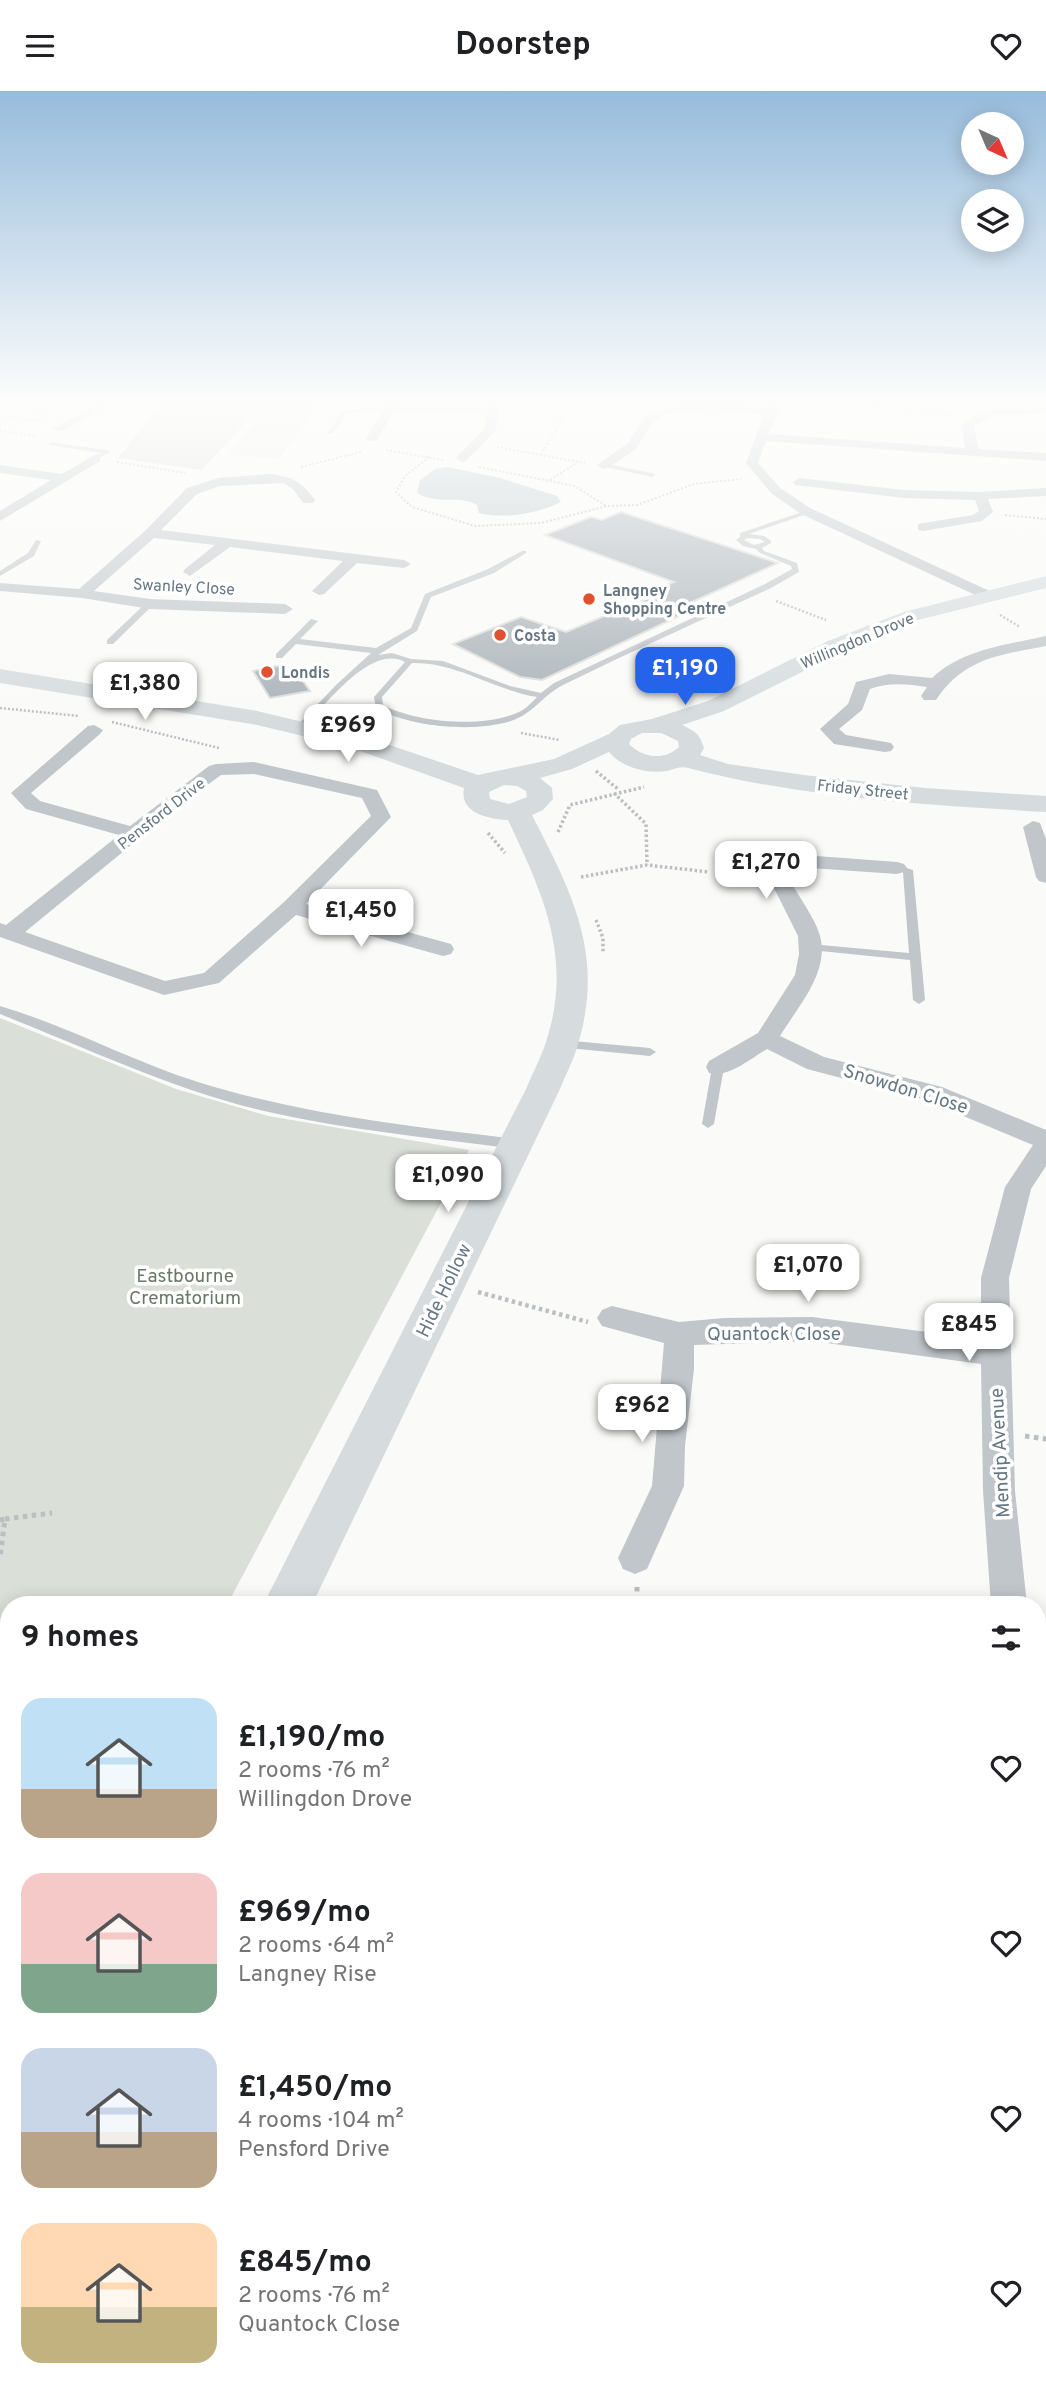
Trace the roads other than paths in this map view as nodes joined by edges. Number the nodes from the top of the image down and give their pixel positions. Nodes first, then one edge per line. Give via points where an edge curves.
1 (174, 510) edge
2 (804, 510) edge
3 (985, 510) edge
4 (808, 512) junction
5 (765, 526) junction
6 (923, 527) dead end
7 (737, 530) dead end
8 (151, 533) junction
9 (744, 535) junction
10 (763, 537) junction
11 (38, 541) dead end
12 (228, 543) junction
13 (758, 547) junction
14 (524, 552) dead end
15 (354, 559) junction
16 (404, 564) dead end
17 (190, 572) dead end
18 (0, 574) edge
19 (1046, 582) edge
20 (0, 587) edge
21 (319, 591) dead end
22 (82, 594) junction
23 (991, 597) junction
24 (150, 604) junction
25 (285, 610) dead end
26 (314, 621) dead end
27 (295, 641) junction
28 (110, 642) dead end
29 (1045, 642) edge
30 (377, 651) junction
31 (279, 656) dead end
32 (409, 661) junction
33 (363, 664) junction
34 (0, 675) edge
35 (541, 695) junction
36 (716, 706) junction
37 (90, 723) road end
38 (654, 726) junction
39 (299, 727) junction
40 (617, 739) junction
41 (686, 747) junction
42 (885, 747) dead end
43 (636, 760) junction
44 (524, 794) junction
45 (1046, 804) edge
46 (1033, 827) dead end
47 (134, 833) junction
48 (897, 868) joint
49 (1046, 877) edge
50 (292, 907) junction
51 (5, 931) edge
52 (810, 947) junction
53 (443, 949) dead end
54 (915, 957) junction
55 (919, 1000) dead end
56 (0, 1010) edge
57 (766, 1039) junction
58 (562, 1044) junction
59 (650, 1052) dead end
60 (718, 1067) joint
61 (708, 1124) dead end
62 (1046, 1142) edge
63 (516, 1144) junction
64 (612, 1318) road end
65 (679, 1334) junction
66 (994, 1353) junction
67 (635, 1558) dead end
68 (291, 1596) edge
69 (1008, 1596) edge

1 - 8 street, Swanley Close
2 - 4 street
3 - 6 street via 977,518
4 - 5 lane
4 - 23 street
5 - 9 lane
5 - 10 lane
7 - 9 lane
8 - 12 street
8 - 22 street, Swanley Close
9 - 10 lane
9 - 13 lane via 739,540 742,544
10 - 13 lane via 769,542
11 - 18 lane via 31,554
12 - 15 street
12 - 17 street
13 - 35 lane via 796,570
14 - 30 lane via 491,571 428,596 414,629
15 - 16 street
15 - 21 street
19 - 23 main road, Willingdon Drove
20 - 22 street, Swanley Close
22 - 24 street, Swanley Close
23 - 36 main road, Willingdon Drove via 911,616 836,646
24 - 25 street, Swanley Close
24 - 28 lane
26 - 27 lane
27 - 30 lane
27 - 31 lane
29 - 42 street via 974,658 946,673 933,690 901,677 862,686 856,706 829,729 840,740
30 - 33 lane
32 - 33 lane via 387,655
32 - 35 lane via 424,659 452,666 513,692
32 - 35 lane via 378,697 379,706 401,715 478,726 526,712
33 - 39 lane
34 - 39 main road
36 - 38 main road, Willingdon Drove
36 - 41 main road, Willingdon Drove
37 - 47 street via 20,793 33,806
38 - 40 main road, Willingdon Drove via 630,729
38 - 41 main road, Friday Street via 675,729
39 - 44 main road via 481,785 495,779
40 - 43 main road via 619,750
40 - 44 main road, Willingdon Drove via 563,764
41 - 43 main road via 666,762
41 - 45 main road, Friday Street via 726,772 882,793
43 - 44 main road
44 - 58 main road, Hide Hollow via 569,932 574,984
46 - 49 street
47 - 50 street, Pensford Drive via 216,770 254,768 370,794 381,817
47 - 51 street, Pensford Drive
48 - 52 street via 789,860 781,882 809,936
48 - 54 lane via 908,870
50 - 51 street, Pensford Drive via 211,978 164,988
50 - 53 street
52 - 54 lane
52 - 57 street via 806,975
54 - 55 lane
56 - 63 lane via 190,1084 263,1106 349,1123
57 - 60 street
57 - 62 street, Snowdon Close via 816,1063 933,1093
58 - 59 lane
58 - 63 main road, Hide Hollow
60 - 61 lane
62 - 66 street, Mendip Avenue via 1018,1187 1003,1240 995,1278
63 - 68 main road, Hide Hollow
64 - 65 street, Quantock Close
65 - 66 street, Quantock Close via 812,1329
65 - 67 street, Quantock Close via 668,1486
66 - 69 street, Mendip Avenue

